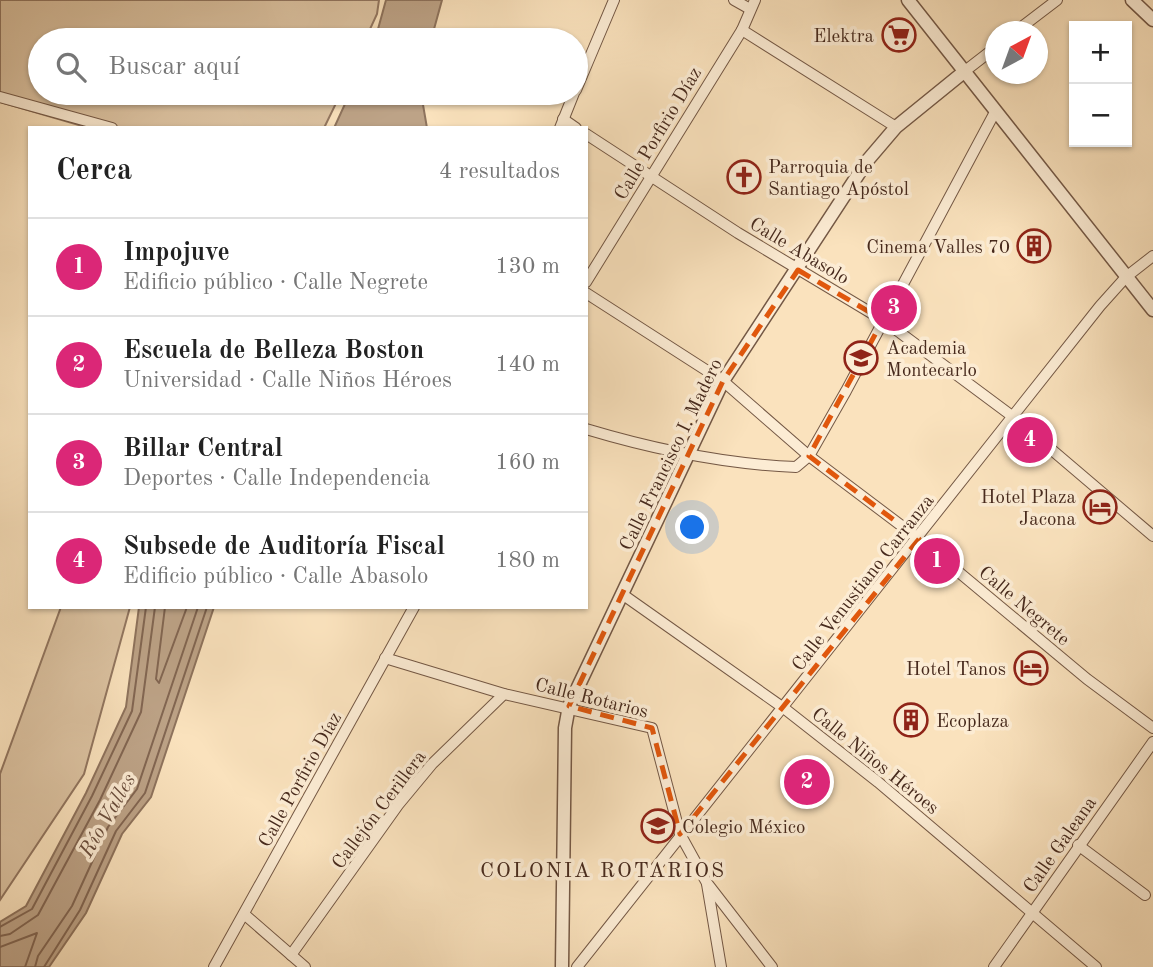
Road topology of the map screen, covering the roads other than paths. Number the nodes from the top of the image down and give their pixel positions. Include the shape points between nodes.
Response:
1 (614, 0) edge
2 (734, 0) edge
3 (908, 0) edge
4 (1057, 0) edge
5 (1132, 0) edge
6 (753, 5) edge
7 (1153, 20) edge
8 (1029, 21) edge
9 (742, 30) junction
10 (985, 56) edge
11 (588, 61) edge
12 (965, 71) junction
13 (0, 97) edge
14 (28, 105) edge
15 (29, 105) edge
16 (569, 105) edge
17 (995, 111) junction
18 (561, 124) edge
19 (105, 126) edge
20 (896, 127) junction
21 (588, 135) edge
22 (654, 176) junction
23 (1153, 256) edge
24 (798, 270) junction
25 (1126, 276) junction
26 (588, 279) edge
27 (588, 294) edge
28 (1153, 310) edge
29 (883, 320) junction
30 (723, 381) junction
31 (1012, 416) junction
32 (588, 430) edge
33 (809, 456) junction
34 (689, 457) junction
35 (1153, 536) edge
36 (919, 539) junction
37 (622, 594) junction
38 (413, 609) edge
39 (385, 658) junction
40 (504, 694) junction
41 (569, 706) junction
42 (785, 709) junction
43 (1153, 728) edge
44 (1153, 742) edge
45 (680, 834) junction
46 (1078, 845) junction
47 (707, 883) junction
48 (1144, 895) dead end
49 (1033, 913) junction
50 (244, 914) junction
51 (290, 955) junction
52 (214, 967) edge
53 (305, 967) edge
54 (562, 967) edge
55 (577, 967) edge
56 (721, 967) edge
57 (772, 967) edge
58 (994, 967) edge
59 (1096, 967) edge

1 - 11 street
2 - 6 street
3 - 12 street
4 - 8 street
5 - 7 street
6 - 9 street, Calle Porfirio Díaz
9 - 20 street
9 - 22 street, Calle Porfirio Díaz
10 - 12 street, Calle Francisco I. Madero
12 - 17 street
12 - 20 street, Calle Francisco I. Madero
13 - 14 street
15 - 19 street
16 - 18 street
17 - 25 street
17 - 29 street
20 - 24 street, Calle Francisco I. Madero via 867,161
21 - 22 street, Calle Abasolo
22 - 24 street, Calle Abasolo
22 - 26 street, Calle Porfirio Díaz
23 - 25 street, Calle Venustiano Carranza
24 - 29 street, Calle Abasolo
24 - 30 street, Calle Francisco I. Madero
25 - 28 street
25 - 31 street, Calle Venustiano Carranza
27 - 30 street, Calle Negrete
29 - 31 street, Calle Abasolo
29 - 33 street
30 - 33 street, Calle Negrete
30 - 34 street, Calle Francisco I. Madero
31 - 35 street, Calle Abasolo
31 - 36 street, Calle Venustiano Carranza
32 - 34 street
33 - 34 street via 796,467
33 - 36 street, Calle Negrete
34 - 37 street, Calle Francisco I. Madero
36 - 42 street, Calle Venustiano Carranza via 868,596
36 - 43 street, Calle Negrete
37 - 41 street, Calle Francisco I. Madero
37 - 42 street, Calle Niños Héroes
38 - 39 street, Calle Porfirio Díaz
39 - 40 street, Calle Rotarios
39 - 50 street, Calle Porfirio Díaz
40 - 41 street, Calle Rotarios
40 - 51 street, Callejón Cerillera via 432,764 398,805
41 - 45 street, Calle Rotarios via 652,727
41 - 54 street, Calle Francisco I. Madero
42 - 45 street, Calle Venustiano Carranza
42 - 49 street, Calle Niños Héroes
44 - 46 street, Calle Galeana
45 - 47 street, Calle Rotarios
45 - 55 street, Calle Venustiano Carranza
46 - 48 street
46 - 49 street, Calle Galeana
47 - 56 street
47 - 57 street, Calle Rotarios
49 - 58 street, Calle Galeana
49 - 59 street, Calle Niños Héroes
50 - 51 street
50 - 52 street, Calle Porfirio Díaz
51 - 53 street

